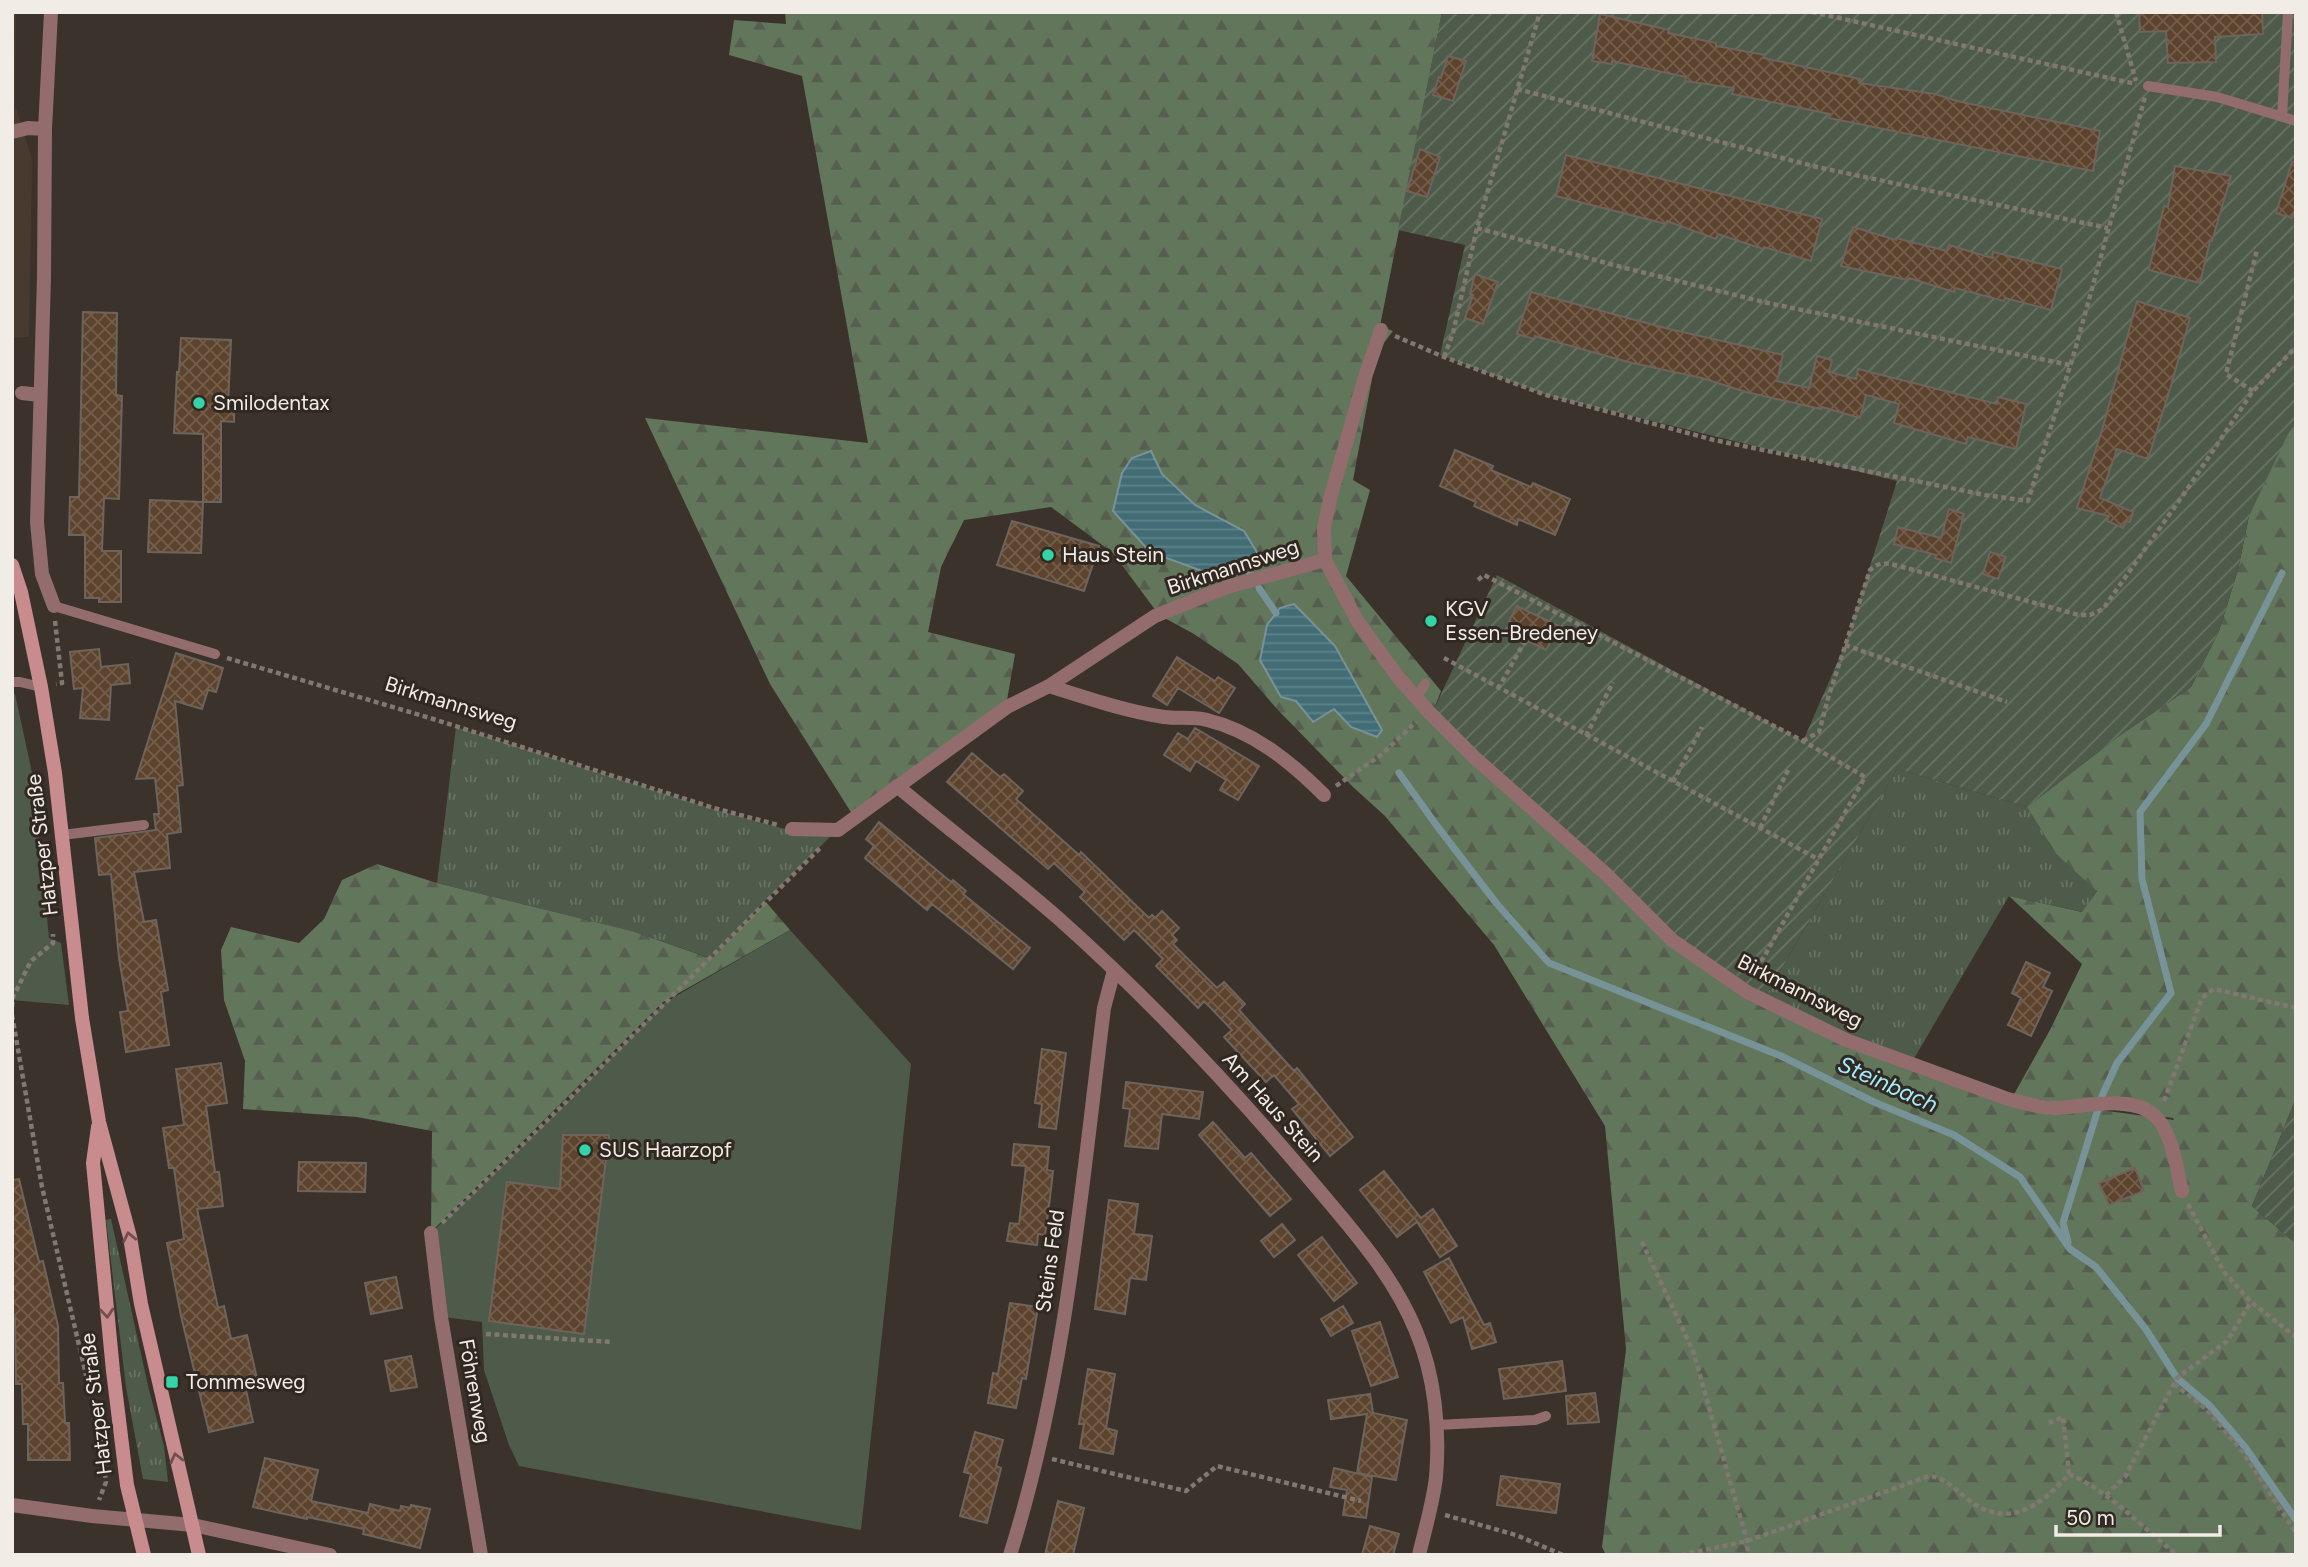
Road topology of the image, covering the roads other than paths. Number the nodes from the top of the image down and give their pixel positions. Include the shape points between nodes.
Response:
1 (51, 12) edge
2 (2288, 12) edge
3 (2148, 86) road end
4 (2282, 117) junction
5 (2296, 121) edge
6 (45, 129) junction
7 (12, 132) edge
8 (1381, 330) road end
9 (22, 393) dead end
10 (40, 395) junction
11 (1325, 560) junction
12 (12, 565) edge
13 (54, 606) joint
14 (215, 654) road end
15 (12, 682) edge
16 (1425, 684) dead end
17 (41, 687) junction
18 (1049, 687) junction
19 (1416, 698) junction
20 (898, 786) junction
21 (1324, 795) road end
22 (144, 825) dead end
23 (792, 829) road end
24 (62, 835) junction
25 (1114, 971) junction
26 (99, 1122) junction
27 (2182, 1191) road end
28 (431, 1233) road end
29 (1546, 1416) dead end
30 (1437, 1425) junction
31 (12, 1505) edge
32 (136, 1519) junction
33 (193, 1525) junction
34 (144, 1555) edge
35 (199, 1555) edge
36 (330, 1555) edge
37 (481, 1555) edge
38 (1010, 1555) edge
39 (1419, 1555) edge

1 - 6 street
2 - 4 lane
3 - 4 lane via 2217,97
4 - 5 lane
6 - 7 street
6 - 10 street
8 - 11 street, Birkmannsweg via 1331,495 1324,527
9 - 10 street
10 - 13 street via 37,522 42,574
11 - 18 street, Birkmannsweg via 1227,587 1155,616
11 - 19 street, Birkmannsweg via 1358,622
12 - 17 main road, Hatzper Straße
13 - 14 lane
15 - 17 lane
16 - 19 lane
17 - 24 main road, Hatzper Straße
18 - 20 street, Birkmannsweg via 1007,707
18 - 21 street via 1166,717 1206,719 1245,734 1273,750
19 - 27 street, Birkmannsweg via 1672,940 1746,992 1846,1041 2029,1105 2053,1108 2105,1103 2144,1109 2156,1116 2174,1153
20 - 23 street, Birkmannsweg via 838,830
20 - 25 street, Am Haus Stein
22 - 24 lane
24 - 26 main road, Hatzper Straße via 82,1018
25 - 30 street, Am Haus Stein via 1262,1123 1375,1258 1417,1332
25 - 38 street, Steins Feld via 1104,1008 1059,1353
26 -> 32 main road, Hatzper Straße via 93,1163 114,1385
33 -> 26 main road, Hatzper Straße via 141,1304 130,1237
28 - 37 street, Föhrenweg
29 - 30 lane
30 - 39 street, Am Haus Stein via 1436,1478
31 - 32 street
32 - 33 street
32 - 34 main road, Hatzper Straße
33 - 35 main road, Hatzper Straße
33 - 36 street

